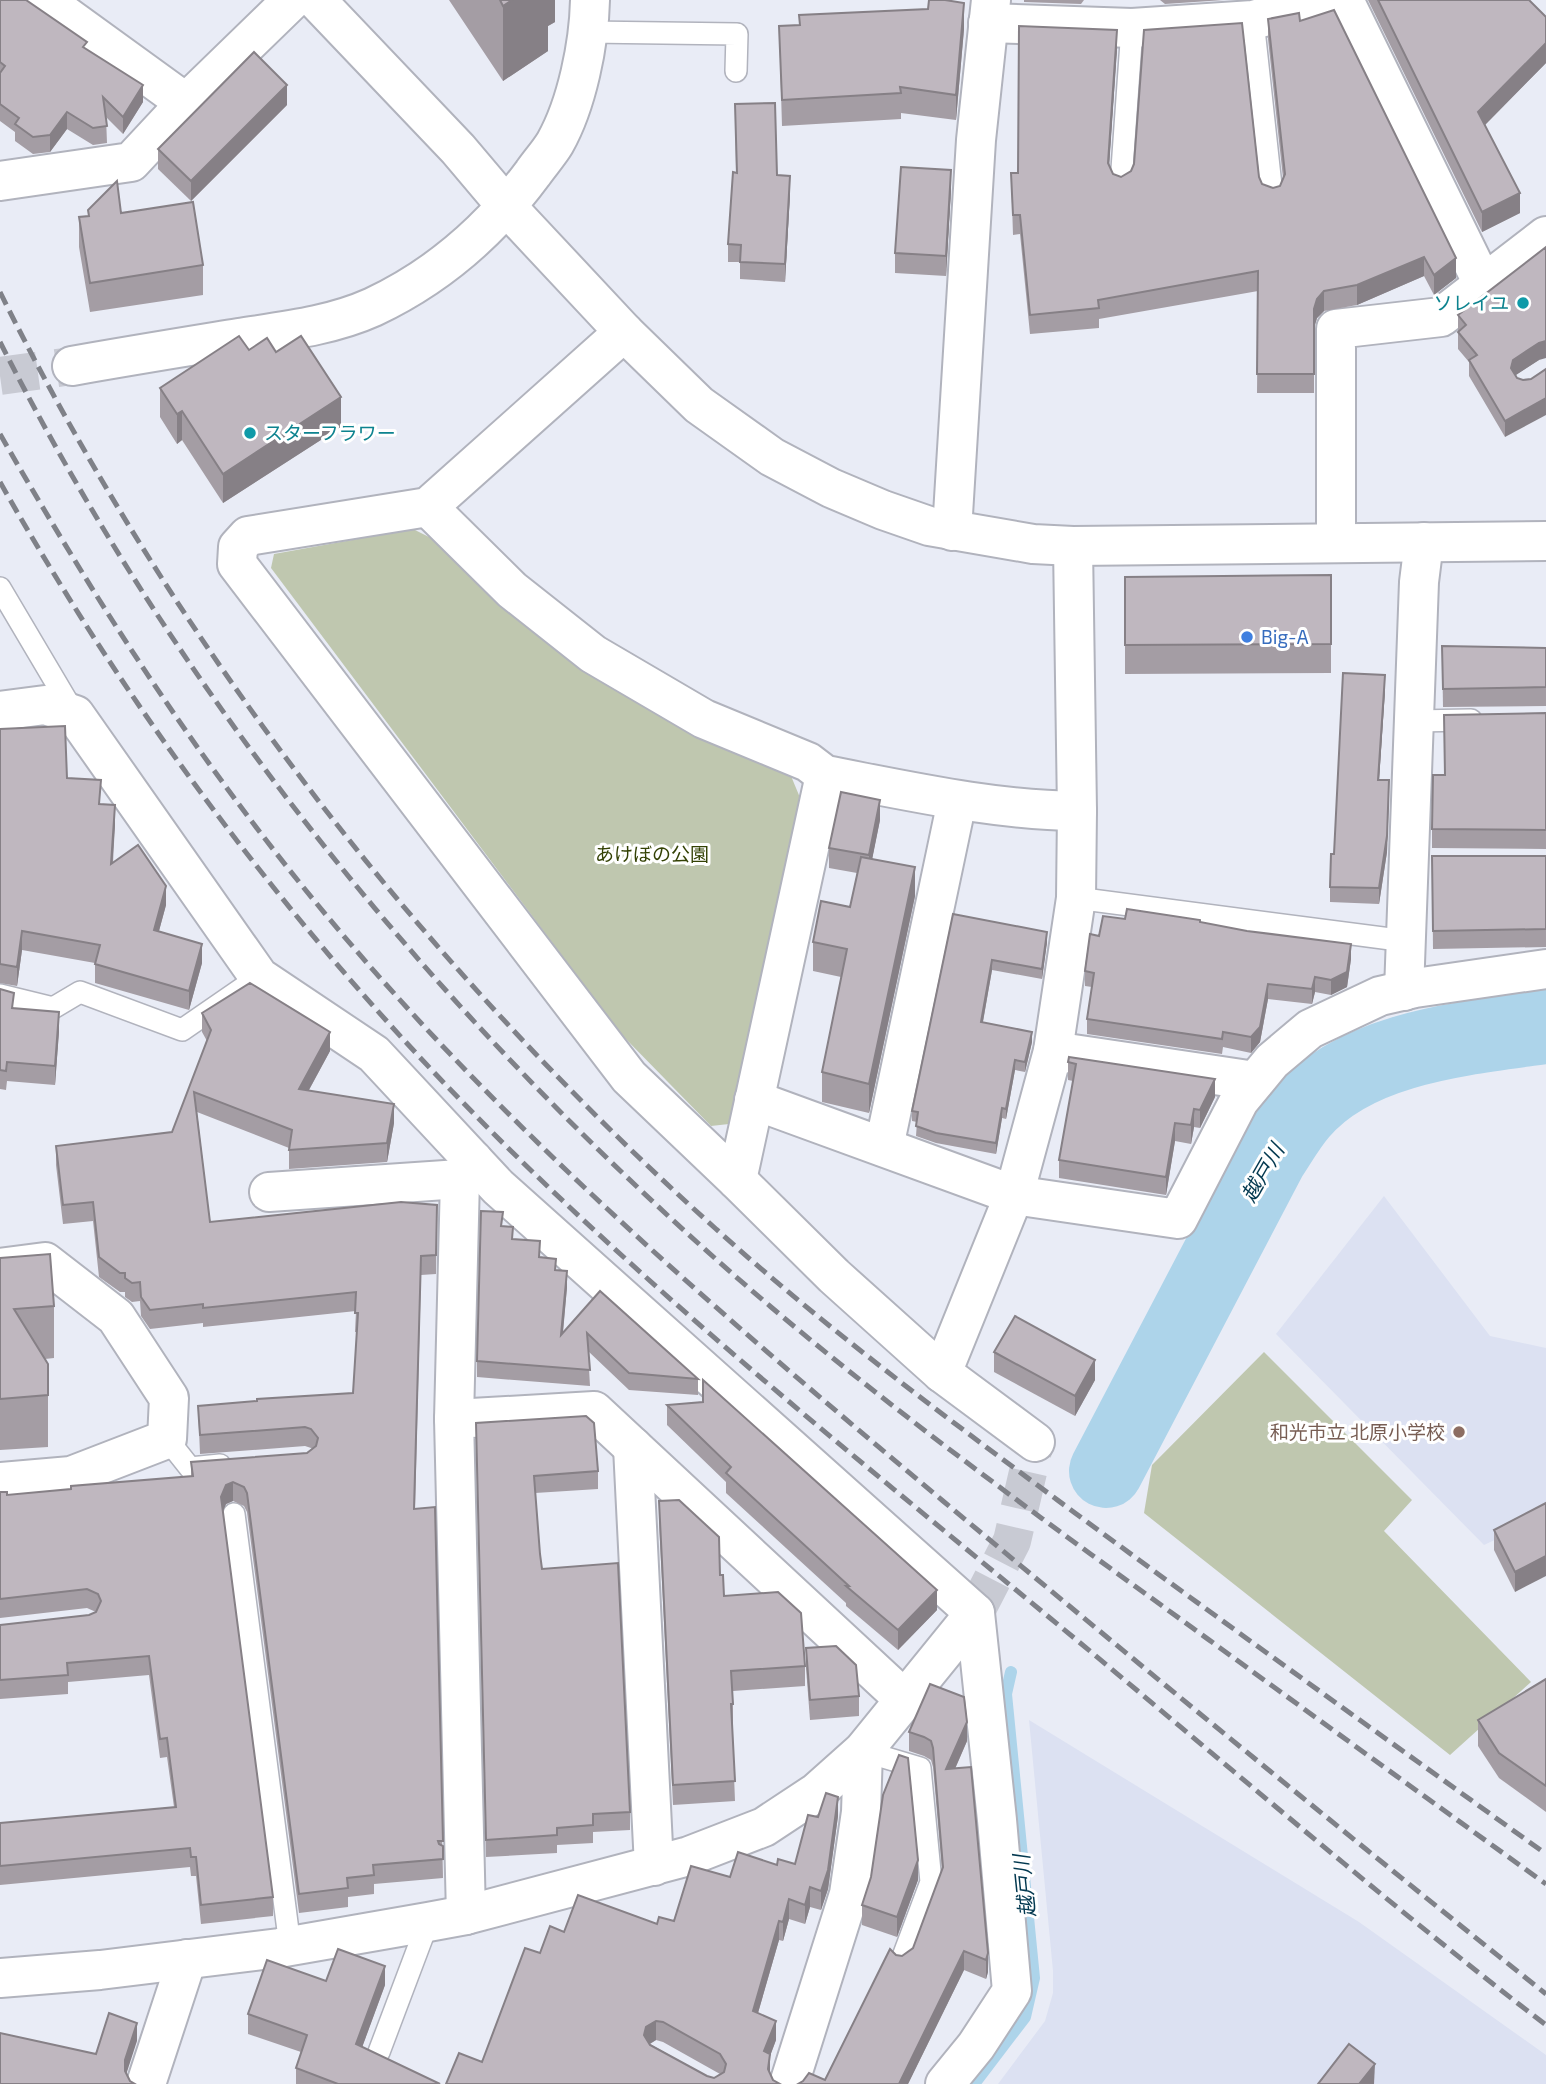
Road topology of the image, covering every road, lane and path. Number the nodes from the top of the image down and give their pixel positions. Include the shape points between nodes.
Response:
1 (44, 0) edge
2 (292, 0) edge
3 (316, 0) edge
4 (1326, 0) edge
5 (1343, 0) edge
6 (989, 12) edge
7 (589, 16) edge
8 (1253, 20) junction
9 (1132, 28) junction
10 (736, 71) dead end
11 (186, 103) junction
12 (0, 181) edge
13 (1121, 183) edge
14 (1272, 195) edge
15 (507, 207) junction
16 (1546, 236) edge
17 (1483, 284) junction
18 (624, 332) junction
19 (72, 366) tunnel mouth
20 (428, 507) junction
21 (952, 531) junction
22 (1336, 541) junction
23 (1546, 541) edge
24 (1423, 542) junction
25 (1073, 546) junction
26 (0, 588) edge
27 (0, 711) edge
28 (75, 715) junction
29 (1493, 719) edge
30 (1414, 721) junction
31 (825, 775) junction
32 (957, 801) junction
33 (1077, 811) junction
34 (1076, 898) junction
35 (1406, 941) junction
36 (1546, 969) edge
37 (259, 977) junction
38 (1404, 991) junction
39 (0, 995) edge
40 (1052, 1051) junction
41 (1255, 1082) junction
42 (754, 1100) junction
43 (884, 1147) junction
44 (466, 1170) junction
45 (737, 1180) junction
46 (269, 1192) dead end
47 (1014, 1195) junction
48 (0, 1268) edge
49 (942, 1373) junction
50 (454, 1419) junction
51 (167, 1439) junction
52 (1035, 1442) dead end
53 (633, 1447) junction
54 (241, 1464) edge
55 (0, 1482) edge
56 (234, 1514) dead end
57 (975, 1613) junction
58 (904, 1699) junction
59 (863, 1751) junction
60 (654, 1866) junction
61 (466, 1915) junction
62 (428, 1922) junction
63 (290, 1946) junction
64 (187, 1959) junction
65 (901, 1962) edge
66 (0, 1978) edge
67 (379, 2052) edge
68 (146, 2084) edge
69 (789, 2084) edge
70 (945, 2084) edge

1 - 11 street
2 - 11 street
3 - 15 street
4 - 8 street
5 - 17 street
6 - 9 street
6 - 21 street via 976,140
7 - 10 lane via 737,34
7 - 15 street via 570,107 555,143
8 - 9 street
8 - 14 lane
9 - 13 lane
11 - 12 street via 131,162
15 - 18 street
15 - 19 street via 468,247 372,307 312,326
16 - 17 street
17 - 22 street via 1441,317 1336,329
18 - 20 street
18 - 21 street via 699,405 772,457 883,510
20 - 31 street via 512,590 593,654 704,719 808,762
20 - 45 street via 248,536 238,547 237,564 629,1077
21 - 25 street
22 - 24 street
22 - 25 street
23 - 24 street
24 - 30 street
25 - 33 street
26 - 28 lane
27 - 28 street via 45,705
28 - 37 street
29 - 30 lane
30 - 35 street via 1416,861
31 - 32 street
31 - 42 street
32 - 33 street
32 - 43 street
33 - 34 street
34 - 35 lane
34 - 40 street
35 - 38 street
36 - 38 street
37 - 39 lane via 182,1030 80,992 53,1008
37 - 44 street via 374,1054
38 - 41 street via 1380,996 1310,1029
40 - 41 street
40 - 47 street
41 - 47 street via 1239,1101 1178,1219
42 - 43 street
42 - 45 street
43 - 47 street
44 - 46 street
44 - 50 street
44 - 57 street via 498,1187
45 - 49 street
47 - 49 street
48 - 51 street via 46,1262 116,1317 169,1398
49 - 52 street
50 - 53 street via 594,1411
50 - 61 street
51 - 54 lane via 190,1468
51 - 55 street via 71,1476
53 - 58 street
53 - 60 street
56 - 63 lane
57 - 58 street
57 - 70 street via 1012,1991
58 - 59 street
59 - 60 street via 817,1793 764,1827
59 - 65 lane via 920,1768 931,1882
59 - 69 street via 861,1812 849,1894
60 - 61 street
61 - 62 street
62 - 63 street
62 - 67 lane
63 - 64 street
64 - 66 street
64 - 68 street

